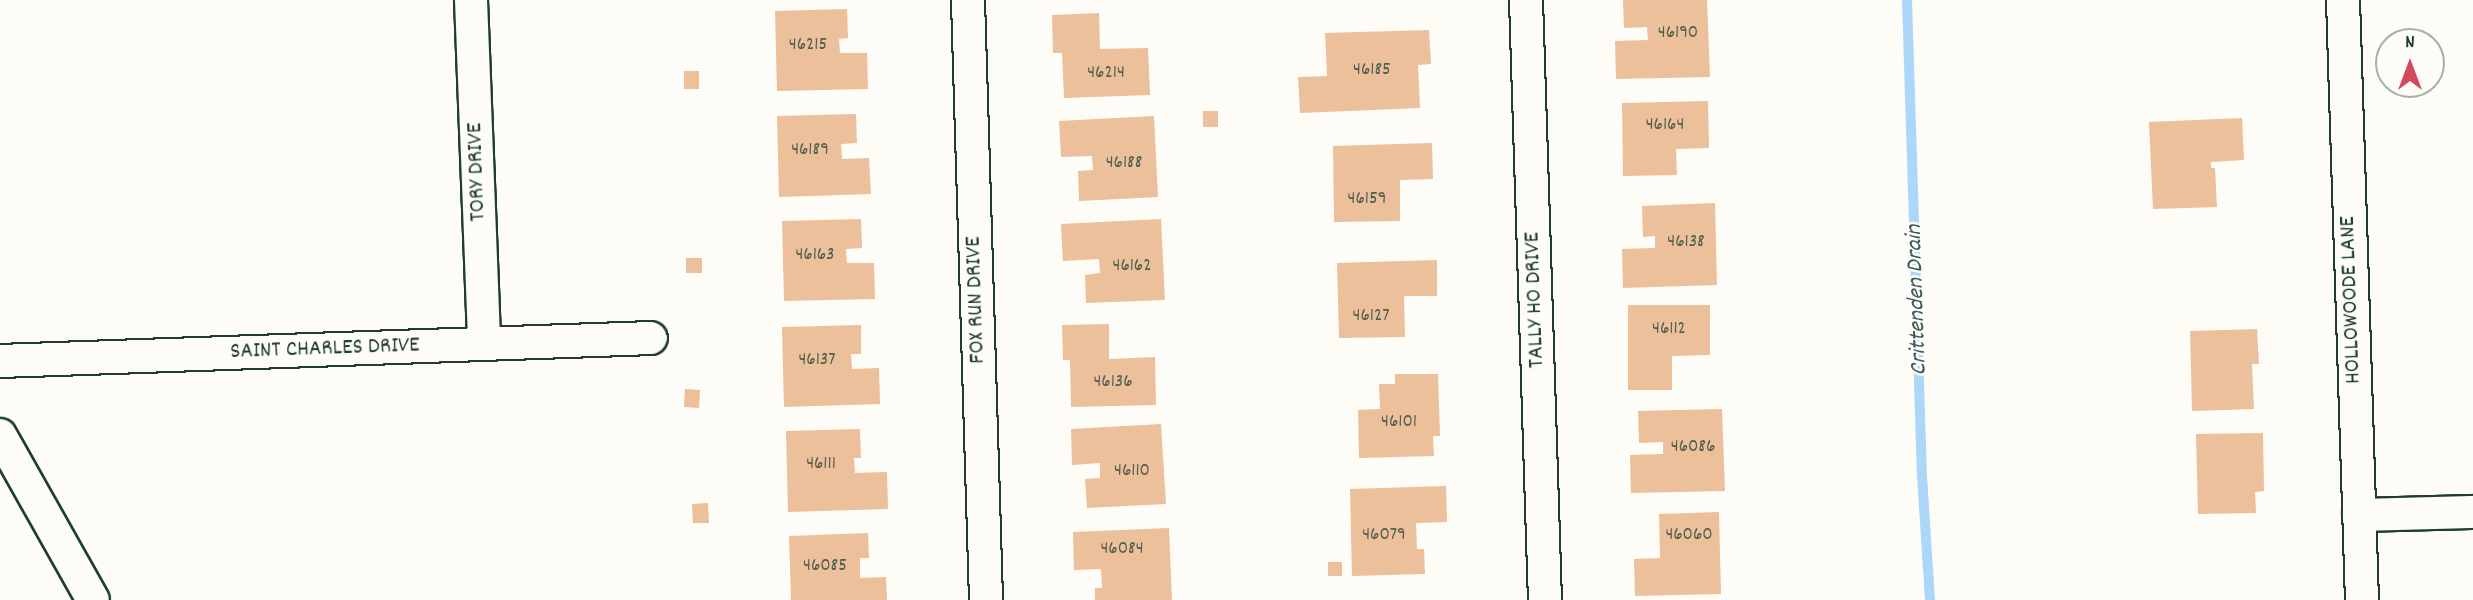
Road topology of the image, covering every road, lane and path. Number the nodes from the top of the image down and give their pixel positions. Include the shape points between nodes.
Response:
1 (471, 0) edge
2 (968, 0) edge
3 (1526, 0) edge
4 (2343, 0) edge
5 (651, 338) dead end
6 (484, 344) junction
7 (0, 361) edge
8 (0, 435) edge
9 (2473, 512) edge
10 (2359, 515) junction
11 (93, 600) edge
12 (986, 600) edge
13 (1545, 600) edge
14 (2362, 600) edge

1 - 6 street, TORY DRIVE
2 - 12 street, FOX RUN DRIVE
3 - 13 street, TALLY HO DRIVE
4 - 10 street, HOLLOWOODE LANE
5 - 6 street, SAINT CHARLES DRIVE
6 - 7 street, SAINT CHARLES DRIVE
8 - 11 street
9 - 10 street
10 - 14 street, HOLLOWOODE LANE

